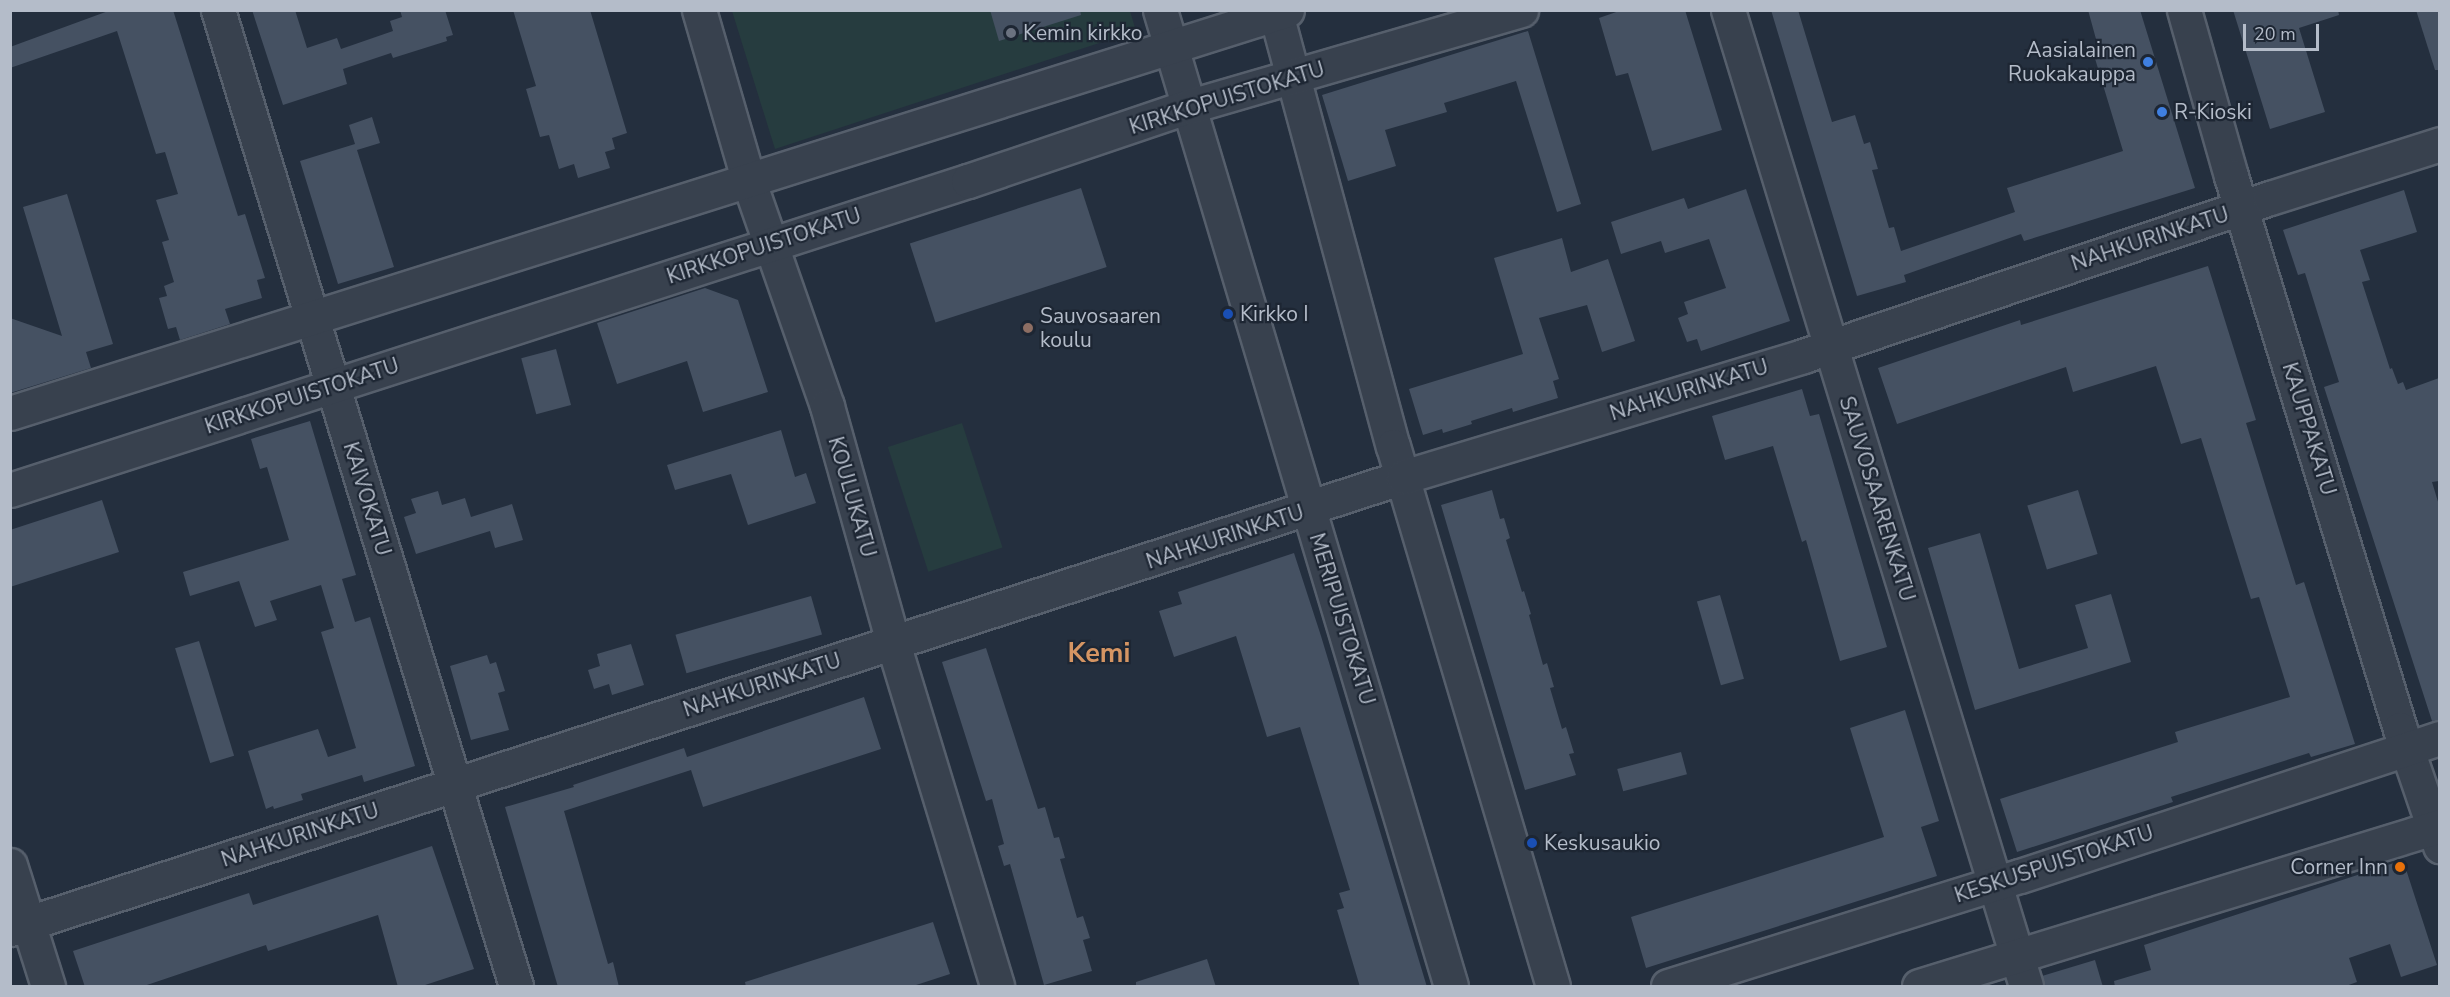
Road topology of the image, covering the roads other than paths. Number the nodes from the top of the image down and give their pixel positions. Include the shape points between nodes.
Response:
1 (218, 10) edge
2 (699, 10) edge
3 (1160, 10) edge
4 (1521, 10) edge
5 (1728, 10) edge
6 (2184, 10) edge
7 (1279, 12) edge
8 (1170, 47) junction
9 (1293, 78) junction
10 (1187, 107) junction
11 (2439, 144) edge
12 (749, 182) junction
13 (2241, 209) junction
14 (772, 243) junction
15 (312, 318) junction
16 (1830, 346) junction
17 (332, 387) junction
18 (10, 413) edge
19 (1403, 477) junction
20 (10, 490) edge
21 (1310, 510) junction
22 (893, 643) junction
23 (2439, 738) edge
24 (2406, 748) junction
25 (454, 785) junction
26 (2437, 834) edge
27 (10, 865) edge
28 (1994, 884) junction
29 (19, 926) edge
30 (2016, 955) junction
31 (48, 987) edge
32 (516, 987) edge
33 (997, 987) edge
34 (1451, 987) edge
35 (1553, 987) edge
36 (1668, 987) edge
37 (1919, 987) edge
38 (2026, 987) edge

1 - 15 street, KAIVOKATU
2 - 12 street, KOULUKATU
3 - 8 street, MERIPUISTOKATU
4 - 9 street, KIRKKOPUISTOKATU
5 - 16 street, SAUVOSAARENKATU
6 - 13 street, KAUPPAKATU
7 - 8 street
7 - 9 street
8 - 10 street, MERIPUISTOKATU
8 - 12 street
9 - 10 street, KIRKKOPUISTOKATU
9 - 19 street
10 - 14 street, KIRKKOPUISTOKATU
10 - 21 street, MERIPUISTOKATU
11 - 13 street, NAHKURINKATU
12 - 14 street, KOULUKATU
12 - 15 street
13 - 16 street, NAHKURINKATU
13 - 24 street, KAUPPAKATU
14 - 17 street, KIRKKOPUISTOKATU
14 - 22 street, KOULUKATU via 827,406
15 - 17 street, KAIVOKATU
15 - 18 street
16 - 19 street, NAHKURINKATU
16 - 28 street, SAUVOSAARENKATU
17 - 20 street, KIRKKOPUISTOKATU
17 - 25 street, KAIVOKATU
19 - 21 street, NAHKURINKATU
19 - 35 street
21 - 22 street, NAHKURINKATU
21 - 34 street, MERIPUISTOKATU
22 - 25 street, NAHKURINKATU
22 - 33 street, KOULUKATU
23 - 24 street, KESKUSPUISTOKATU
24 - 26 street, KAUPPAKATU
24 - 28 street, KESKUSPUISTOKATU
25 - 29 street, NAHKURINKATU
25 - 32 street, KAIVOKATU
26 - 30 street
27 - 29 street
28 - 30 street, SAUVOSAARENKATU
28 - 36 street, KESKUSPUISTOKATU
29 - 31 street
30 - 37 street
30 - 38 street, SAUVOSAARENKATU

